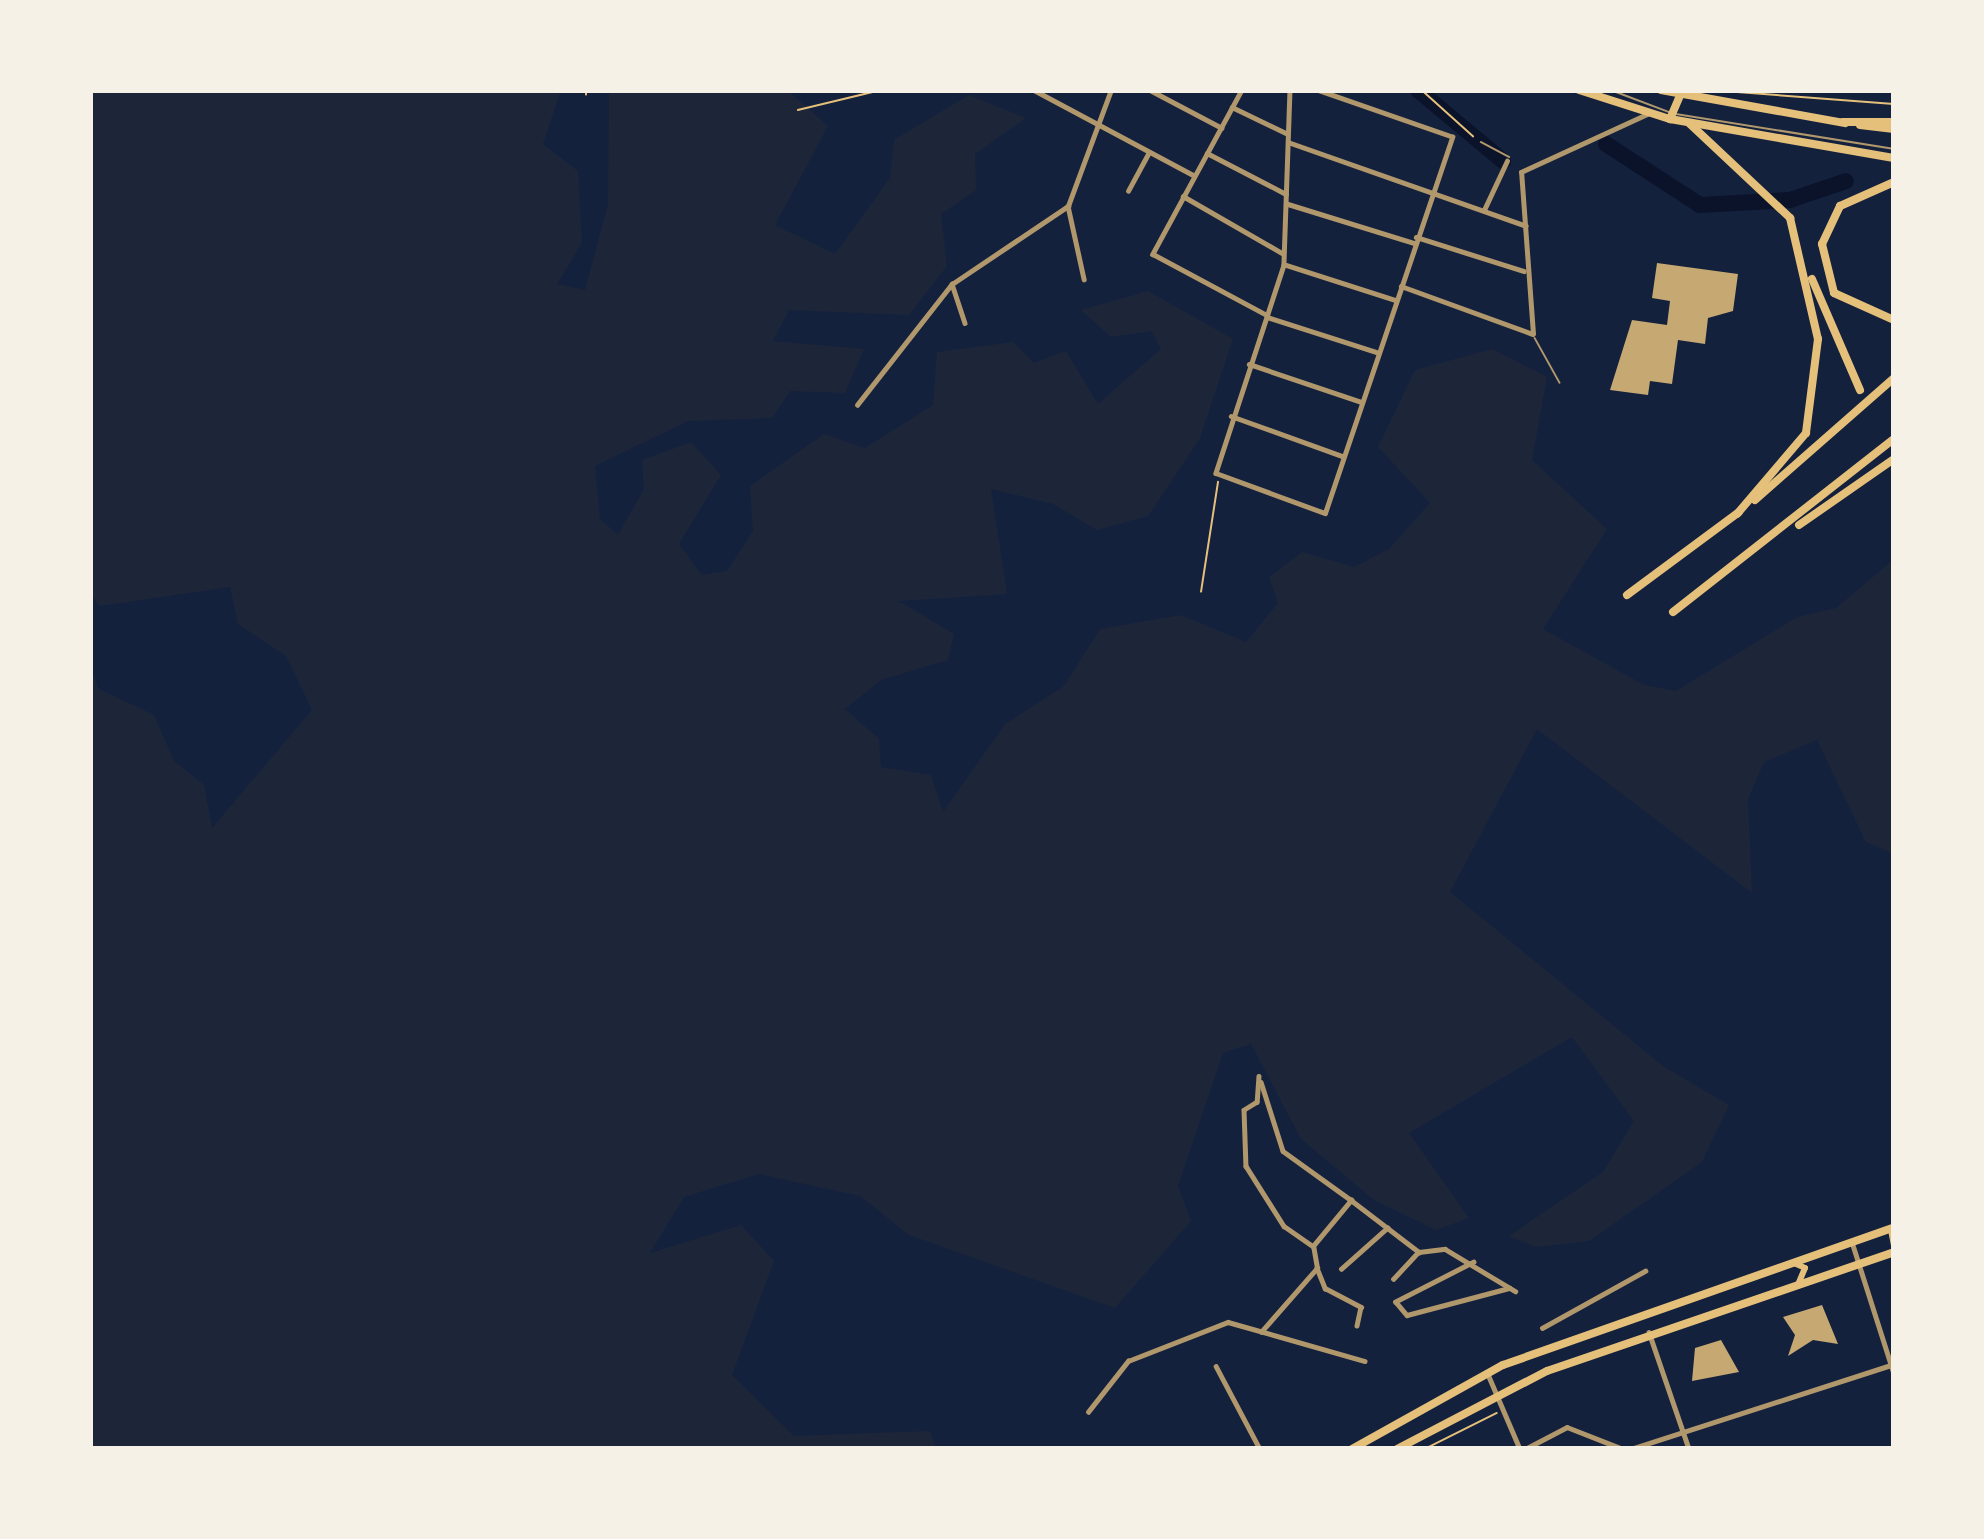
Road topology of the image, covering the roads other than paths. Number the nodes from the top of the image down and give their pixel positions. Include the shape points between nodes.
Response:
1 (1034, 90) edge
2 (1111, 90) edge
3 (1150, 90) edge
4 (1241, 90) edge
5 (1290, 90) edge
6 (1317, 90) edge
7 (1579, 90) edge
8 (1611, 90) edge
9 (1661, 90) edge
10 (1680, 95) junction
11 (1232, 107) junction
12 (1648, 113) junction
13 (1671, 116) junction
14 (1094, 122) junction
15 (1688, 123) junction
16 (1894, 125) edge
17 (1222, 128) junction
18 (1289, 138) junction
19 (1481, 142) road end
20 (1149, 152) junction
21 (1207, 153) junction
22 (1894, 153) edge
23 (1507, 161) junction
24 (1520, 172) junction
25 (1194, 176) junction
26 (1894, 182) edge
27 (1128, 191) dead end
28 (1430, 191) junction
29 (1286, 194) junction
30 (1183, 196) junction
31 (1286, 203) junction
32 (1068, 206) junction
33 (1484, 210) junction
34 (1528, 226) junction
35 (1415, 240) junction
36 (1801, 243) junction
37 (1284, 254) junction
38 (1284, 265) junction
39 (1524, 271) junction
40 (1084, 279) dead end
41 (952, 284) junction
42 (1401, 286) junction
43 (1395, 300) junction
44 (1267, 315) junction
45 (1894, 320) edge
46 (965, 323) dead end
47 (1533, 334) junction
48 (1376, 352) junction
49 (1249, 364) junction
50 (1894, 378) edge
51 (1560, 383) dead end
52 (1860, 390) dead end
53 (1360, 402) junction
54 (857, 405) dead end
55 (1232, 416) junction
56 (1894, 439) edge
57 (1342, 456) junction
58 (1894, 459) edge
59 (1737, 514) junction
60 (1772, 542) junction
61 (1627, 596) dead end
62 (1673, 612) dead end
63 (1351, 1200) junction
64 (1387, 1228) junction
65 (1894, 1228) edge
66 (1852, 1241) junction
67 (1312, 1246) junction
68 (1894, 1249) edge
69 (1419, 1252) junction
70 (1474, 1262) junction
71 (1790, 1262) junction
72 (1858, 1264) junction
73 (1317, 1268) junction
74 (1341, 1269) dead end
75 (1645, 1271) dead end
76 (1394, 1279) dead end
77 (1796, 1284) junction
78 (1357, 1327) dead end
79 (1542, 1328) dead end
80 (1262, 1332) junction
81 (1649, 1332) junction
82 (1365, 1361) dead end
83 (1893, 1364) edge
84 (1216, 1366) dead end
85 (1487, 1372) junction
86 (1894, 1374) edge
87 (1498, 1392) junction
88 (1088, 1412) dead end
89 (1681, 1432) junction
90 (1260, 1449) edge
91 (1352, 1449) edge
92 (1397, 1449) edge
93 (1522, 1449) edge
94 (1627, 1449) edge
95 (1689, 1449) edge

1 - 14 street
2 - 14 street
3 - 17 street
4 - 11 street
5 - 18 street
6 - 28 street via 1453,137
7 - 12 main road
8 - 13 lane
9 - 10 main road
10 - 13 main road
10 - 16 main road
11 - 17 street
11 - 18 street
12 - 13 main road
12 - 24 street
13 - 15 main road
13 - 22 lane
14 - 20 street
14 - 32 street via 1070,178
15 - 22 main road
15 - 36 main road via 1756,178
17 - 21 street
18 - 28 street
18 - 29 street
19 - 23 lane
20 - 25 street
20 - 27 street
21 - 25 street
21 - 29 street
23 - 24 lane
23 - 33 street
24 - 34 street
25 - 30 street
26 - 45 main road via 1840,206 1822,244 1834,293 1860,314
28 - 33 street
28 - 35 street
29 - 31 street
30 - 37 street
30 - 44 street via 1153,254
31 - 35 street
31 - 37 street
32 - 40 street
32 - 41 street
33 - 34 street
34 - 39 street
35 - 39 street
35 - 42 street
36 - 52 main road via 1832,343
36 - 59 main road via 1819,394 1796,448
37 - 38 street
38 - 43 street
38 - 44 street
39 - 47 street
41 - 46 street
41 - 54 street
42 - 43 street
42 - 47 street
43 - 48 street
44 - 48 street
44 - 49 street
47 - 51 lane
48 - 53 street
49 - 53 street
49 - 55 street
50 - 59 main road
53 - 57 street
55 - 57 street
55 - 57 street via 1216,472 1324,513
56 - 60 main road
58 - 60 main road
59 - 61 main road
60 - 62 main road
63 - 64 street
63 - 67 street
63 - 67 street via 1283,1151 1259,1076 1257,1102 1244,1110 1246,1166 1284,1226
64 - 69 street
64 - 74 street
65 - 66 main road
65 - 68 main road
66 - 71 main road
66 - 72 street
67 - 73 street
68 - 72 main road
69 - 70 street
69 - 76 street
70 - 70 street via 1512,1290 1406,1315 1396,1302
71 - 77 main road via 1805,1268
71 - 85 main road
72 - 77 main road
72 - 83 street
73 - 78 street via 1325,1288 1361,1306
73 - 80 street
75 - 79 street
77 - 81 main road
80 - 82 street
80 - 88 street via 1228,1322 1128,1360
81 - 87 main road
81 - 89 street
83 - 86 street
83 - 89 street
84 - 90 street
85 - 87 street
85 - 91 main road
87 - 92 main road
87 - 93 street
89 - 94 street
89 - 95 street
93 - 94 street via 1567,1427

